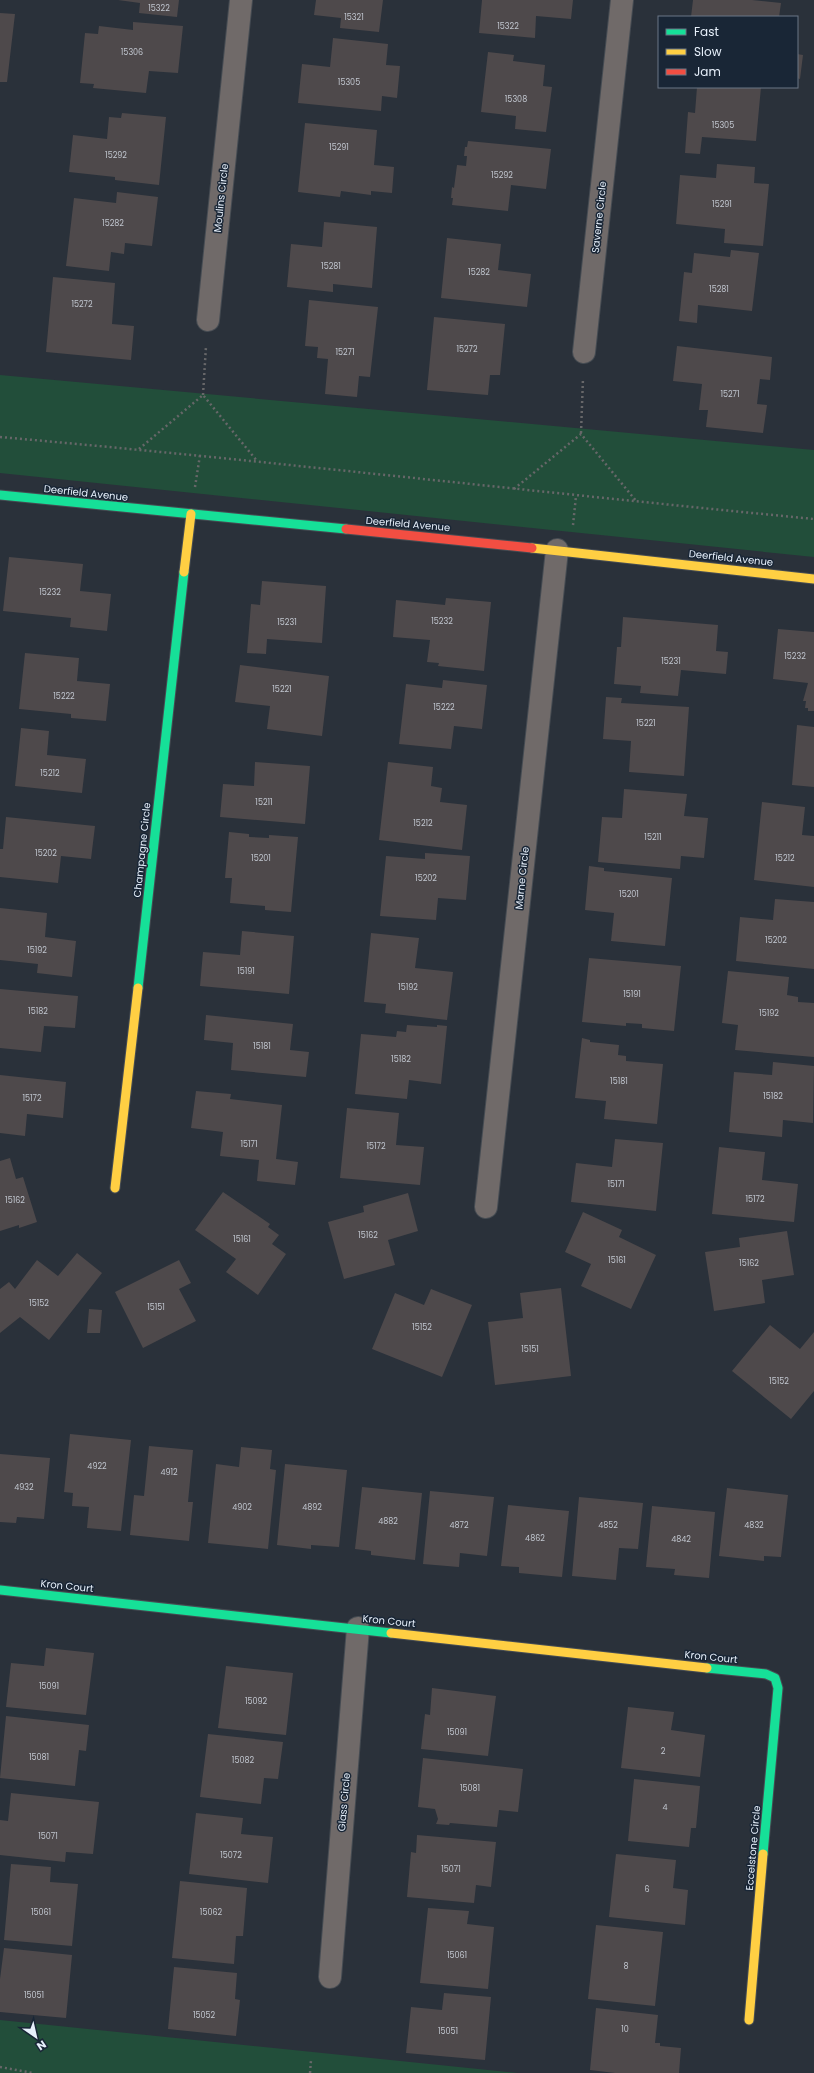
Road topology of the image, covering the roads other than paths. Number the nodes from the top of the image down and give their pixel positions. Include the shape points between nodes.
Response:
1 (241, 0) edge
2 (622, 0) edge
3 (208, 320) road end
4 (584, 352) road end
5 (0, 495) edge
6 (191, 514) junction
7 (557, 550) junction
8 (814, 579) edge
9 (115, 1188) dead end
10 (486, 1207) dead end
11 (0, 1590) edge
12 (358, 1628) junction
13 (775, 1678) joint
14 (330, 1976) dead end
15 (748, 2020) dead end

1 - 3 street, Moulins Circle
2 - 4 street, Saverne Circle
5 - 6 street, Deerfield Avenue
6 - 7 street, Deerfield Avenue
6 - 9 street, Champagne Circle
7 - 8 street, Deerfield Avenue
7 - 10 street, Marne Circle
11 - 12 street, Kron Court
12 - 13 street, Kron Court via 766,1674
12 - 14 street, Glass Circle
13 - 15 street, Eccelstone Circle via 778,1688

